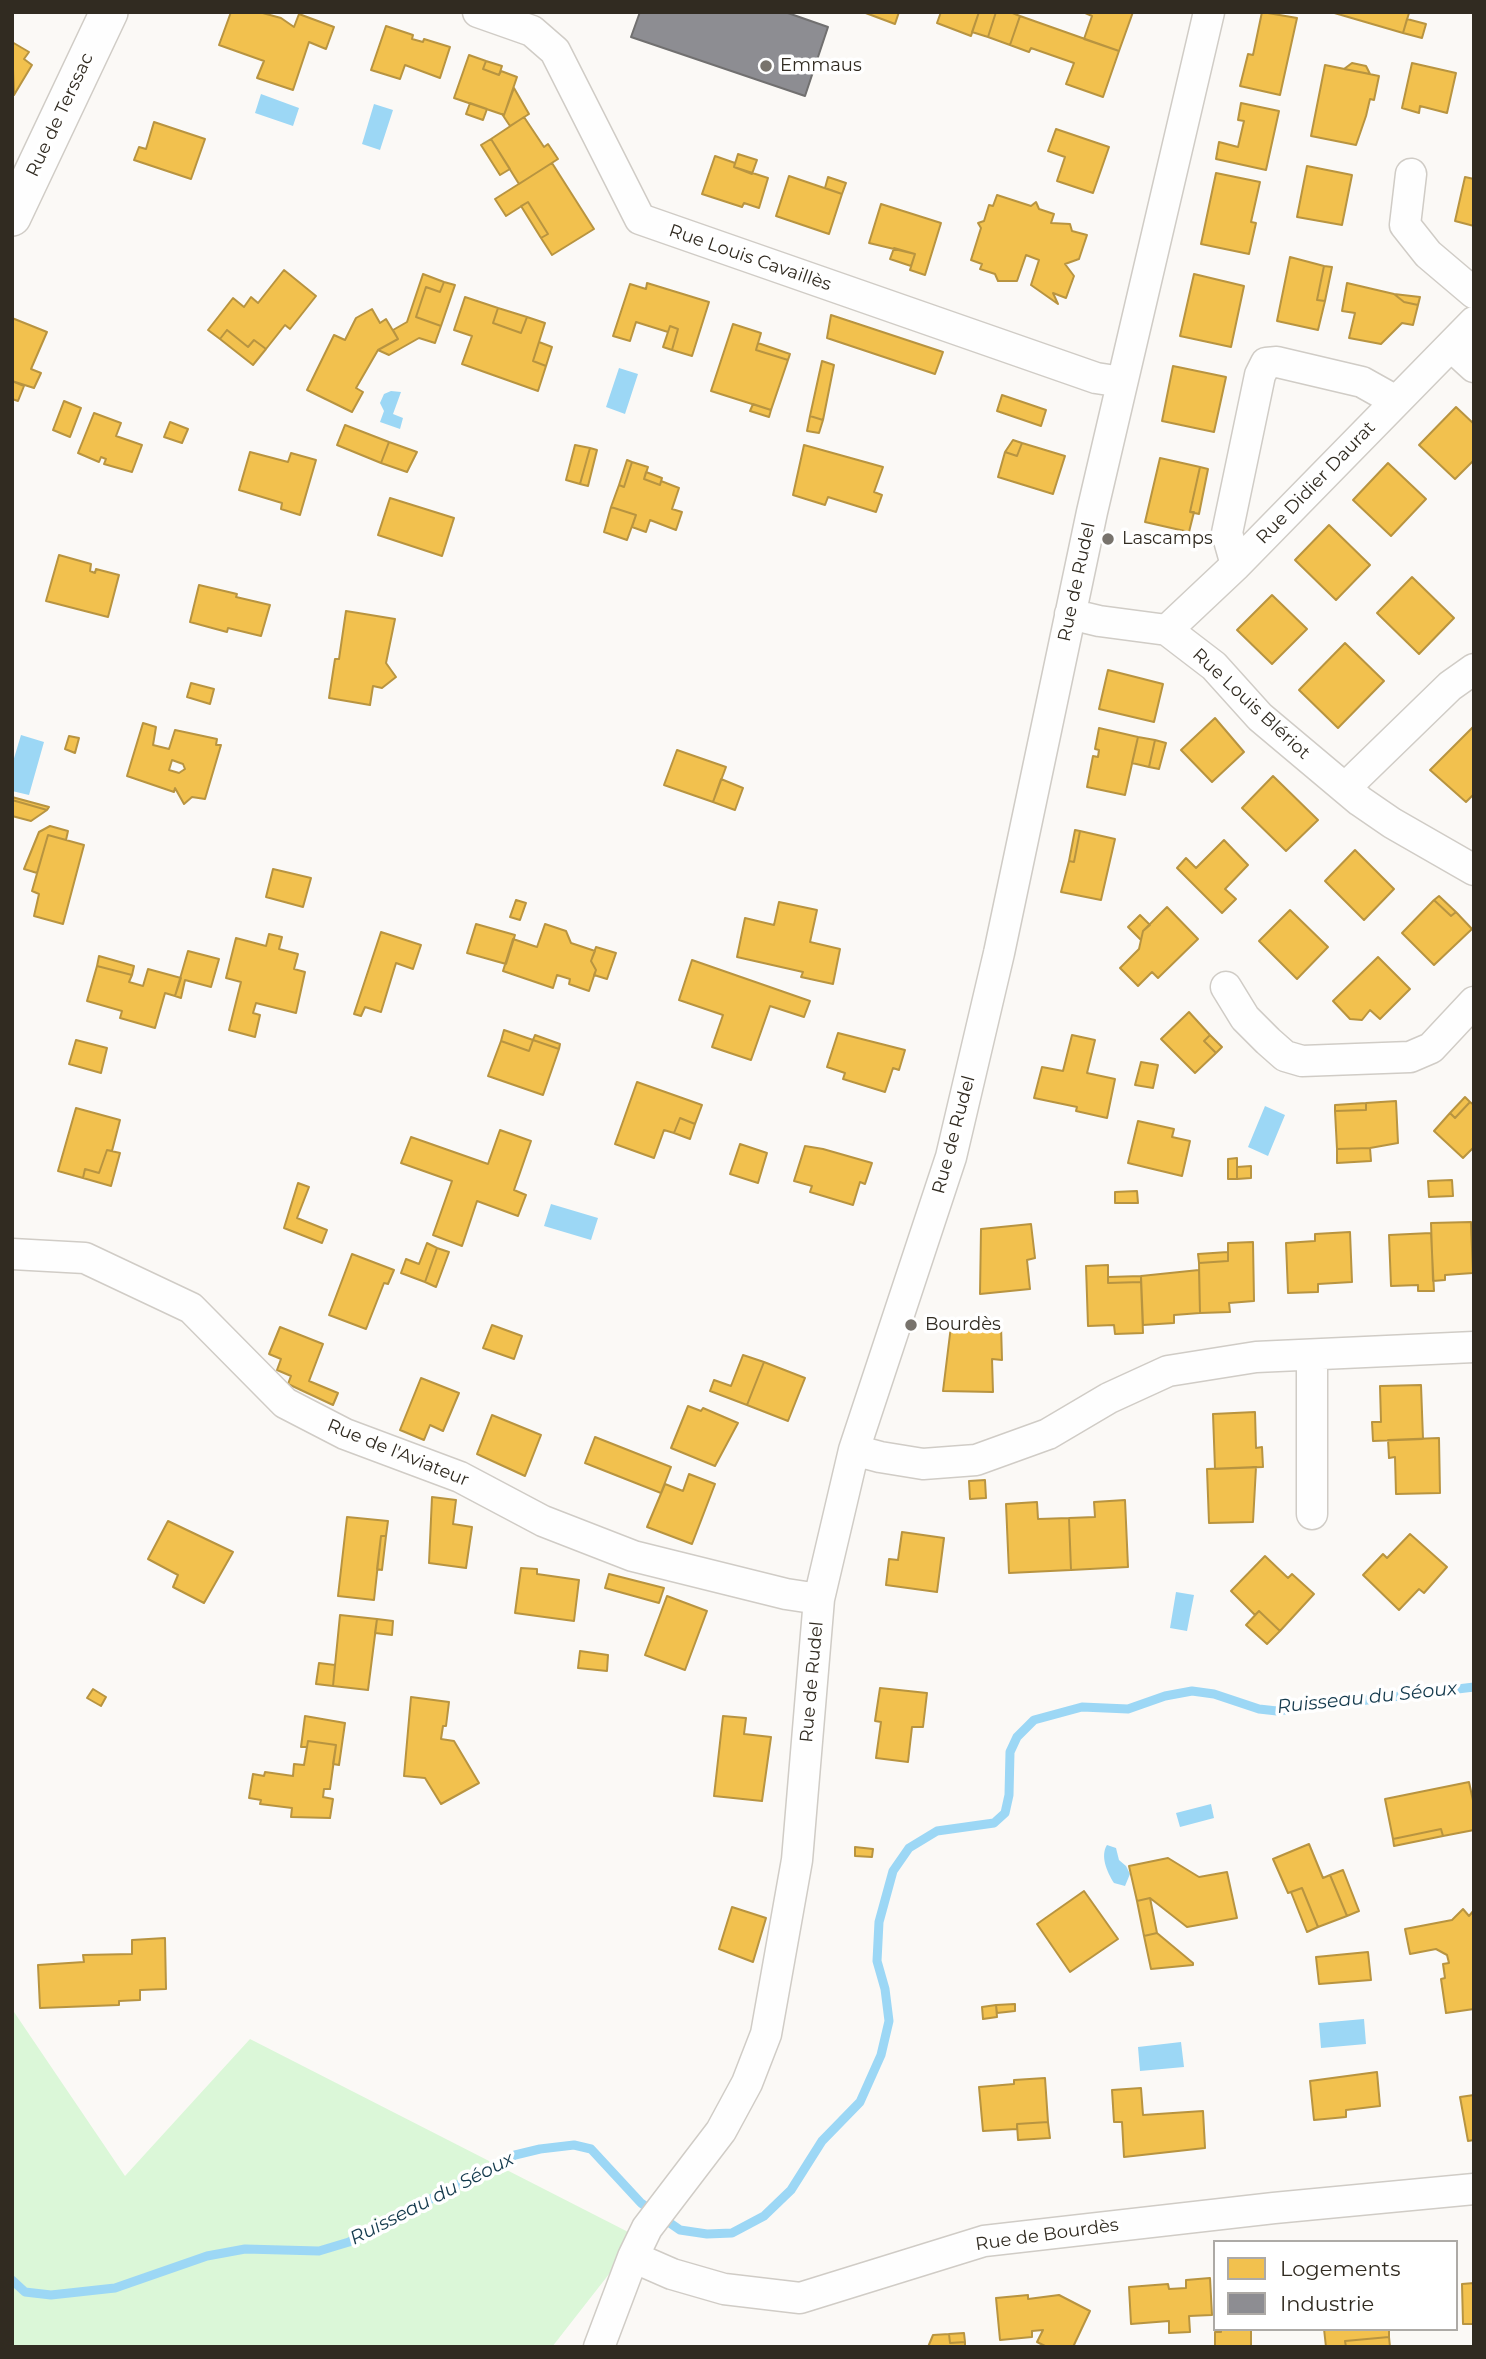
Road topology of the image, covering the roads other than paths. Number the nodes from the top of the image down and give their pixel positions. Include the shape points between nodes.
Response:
1 (109, 12) edge
2 (478, 12) edge
3 (1209, 12) edge
4 (1411, 174) dead end
5 (12, 217) edge
6 (1474, 293) edge
7 (1474, 322) edge
8 (1451, 346) junction
9 (1474, 368) edge
10 (1122, 382) junction
11 (1396, 401) junction
12 (1236, 565) junction
13 (1070, 614) junction
14 (1167, 630) junction
15 (1474, 670) edge
16 (1346, 788) junction
17 (1474, 870) edge
18 (1226, 987) dead end
19 (1474, 1002) edge
20 (12, 1254) edge
21 (1474, 1347) edge
22 (1312, 1355) junction
23 (854, 1450) junction
24 (1312, 1514) dead end
25 (819, 1599) junction
26 (1474, 2189) edge
27 (633, 2257) junction
28 (599, 2347) edge

1 - 5 street, Rue de Terssac
2 - 10 street, Rue Louis Cavaillès via 532,31 555,51 640,219 1083,373
3 - 10 street, Rue de Rudel
4 - 6 street via 1405,225 1428,254
7 - 8 street, Rue Didier Daurat
8 - 9 street
8 - 11 street, Rue Didier Daurat
10 - 13 street, Rue de Rudel
11 - 12 street, Rue Didier Daurat
11 - 12 street, Rue Didier Daurat via 1362,382 1266,363 1227,533
12 - 14 street, Rue Didier Daurat
13 - 14 street, Rue Louis Blériot
13 - 23 street, Rue de Rudel via 951,1157
14 - 16 street, Rue Louis Blériot via 1214,666 1260,717
15 - 16 street via 1450,686
16 - 17 street, Rue Louis Blériot via 1392,823
18 - 19 street via 1245,1018 1268,1041 1285,1056 1302,1061 1410,1057 1431,1048
20 - 25 street, Rue de l'Aviateur via 85,1258 191,1308 285,1404 345,1434 460,1476 543,1521 634,1556
21 - 22 street
22 - 23 street via 1256,1357 1168,1371 1109,1398 1048,1434 976,1460 923,1464
22 - 24 street
23 - 25 street, Rue de Rudel
25 - 27 street, Rue de Rudel via 797,1860 766,2034 721,2131 647,2228
26 - 27 street, Rue de Bourdès via 984,2241 800,2298 724,2289
27 - 28 street, Rue de Rudel

